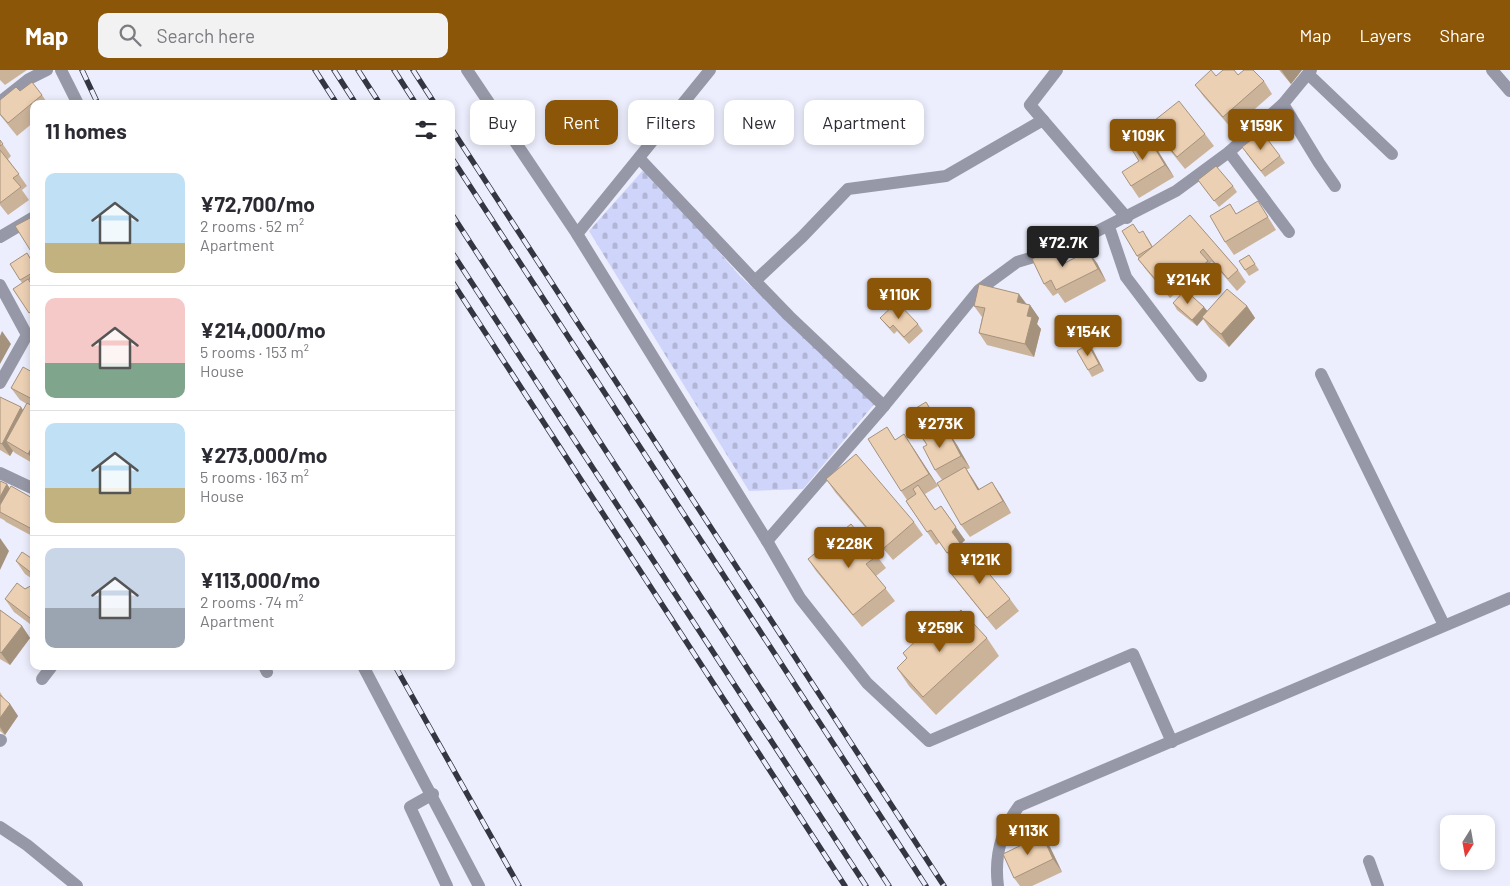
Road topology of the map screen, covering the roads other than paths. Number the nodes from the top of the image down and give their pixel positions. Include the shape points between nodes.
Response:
1 (47, 70) edge
2 (61, 70) edge
3 (467, 70) edge
4 (710, 70) edge
5 (1057, 70) edge
6 (1492, 70) edge
7 (1310, 72) edge
8 (1510, 91) edge
9 (76, 100) edge
10 (0, 102) edge
11 (1283, 104) junction
12 (1043, 120) junction
13 (1229, 152) junction
14 (1392, 154) dead end
15 (638, 158) junction
16 (1336, 186) dead end
17 (1127, 218) junction
18 (30, 219) edge
19 (1109, 227) junction
20 (1288, 232) dead end
21 (577, 234) junction
22 (0, 237) edge
23 (756, 281) junction
24 (0, 285) edge
25 (1321, 374) dead end
26 (1201, 376) dead end
27 (0, 384) edge
28 (884, 406) junction
29 (0, 473) edge
30 (30, 487) edge
31 (767, 541) junction
32 (1510, 598) edge
33 (1444, 625) junction
34 (49, 670) edge
35 (365, 670) edge
36 (42, 679) dead end
37 (1172, 742) junction
38 (432, 794) junction
39 (0, 827) edge
40 (1369, 861) dead end
41 (77, 886) edge
42 (447, 886) edge
43 (479, 886) edge
44 (998, 886) edge
45 (1378, 886) edge

1 - 10 street via 28,79
2 - 9 street
3 - 21 street
4 - 15 street
5 - 12 street via 1030,105
6 - 8 street
7 - 11 street
7 - 14 street
11 - 13 street
11 - 16 street via 1318,163
12 - 17 street
12 - 23 street via 946,176 848,189
13 - 17 street via 1176,191
13 - 20 street
15 - 21 street
15 - 23 street
17 - 19 street
18 - 22 street
19 - 26 street via 1126,277
19 - 28 street via 1064,248 1017,262 979,290
21 - 31 street
23 - 28 street
24 - 27 street via 27,335
25 - 33 street
28 - 31 street
29 - 30 street
31 - 37 street via 800,598 861,675 929,741 1133,654
32 - 33 street
33 - 37 street
34 - 36 street
35 - 38 street
37 - 44 street via 1019,806 1008,821 1000,842 996,869
38 - 42 street via 410,807
38 - 43 street
39 - 41 street
40 - 45 street

